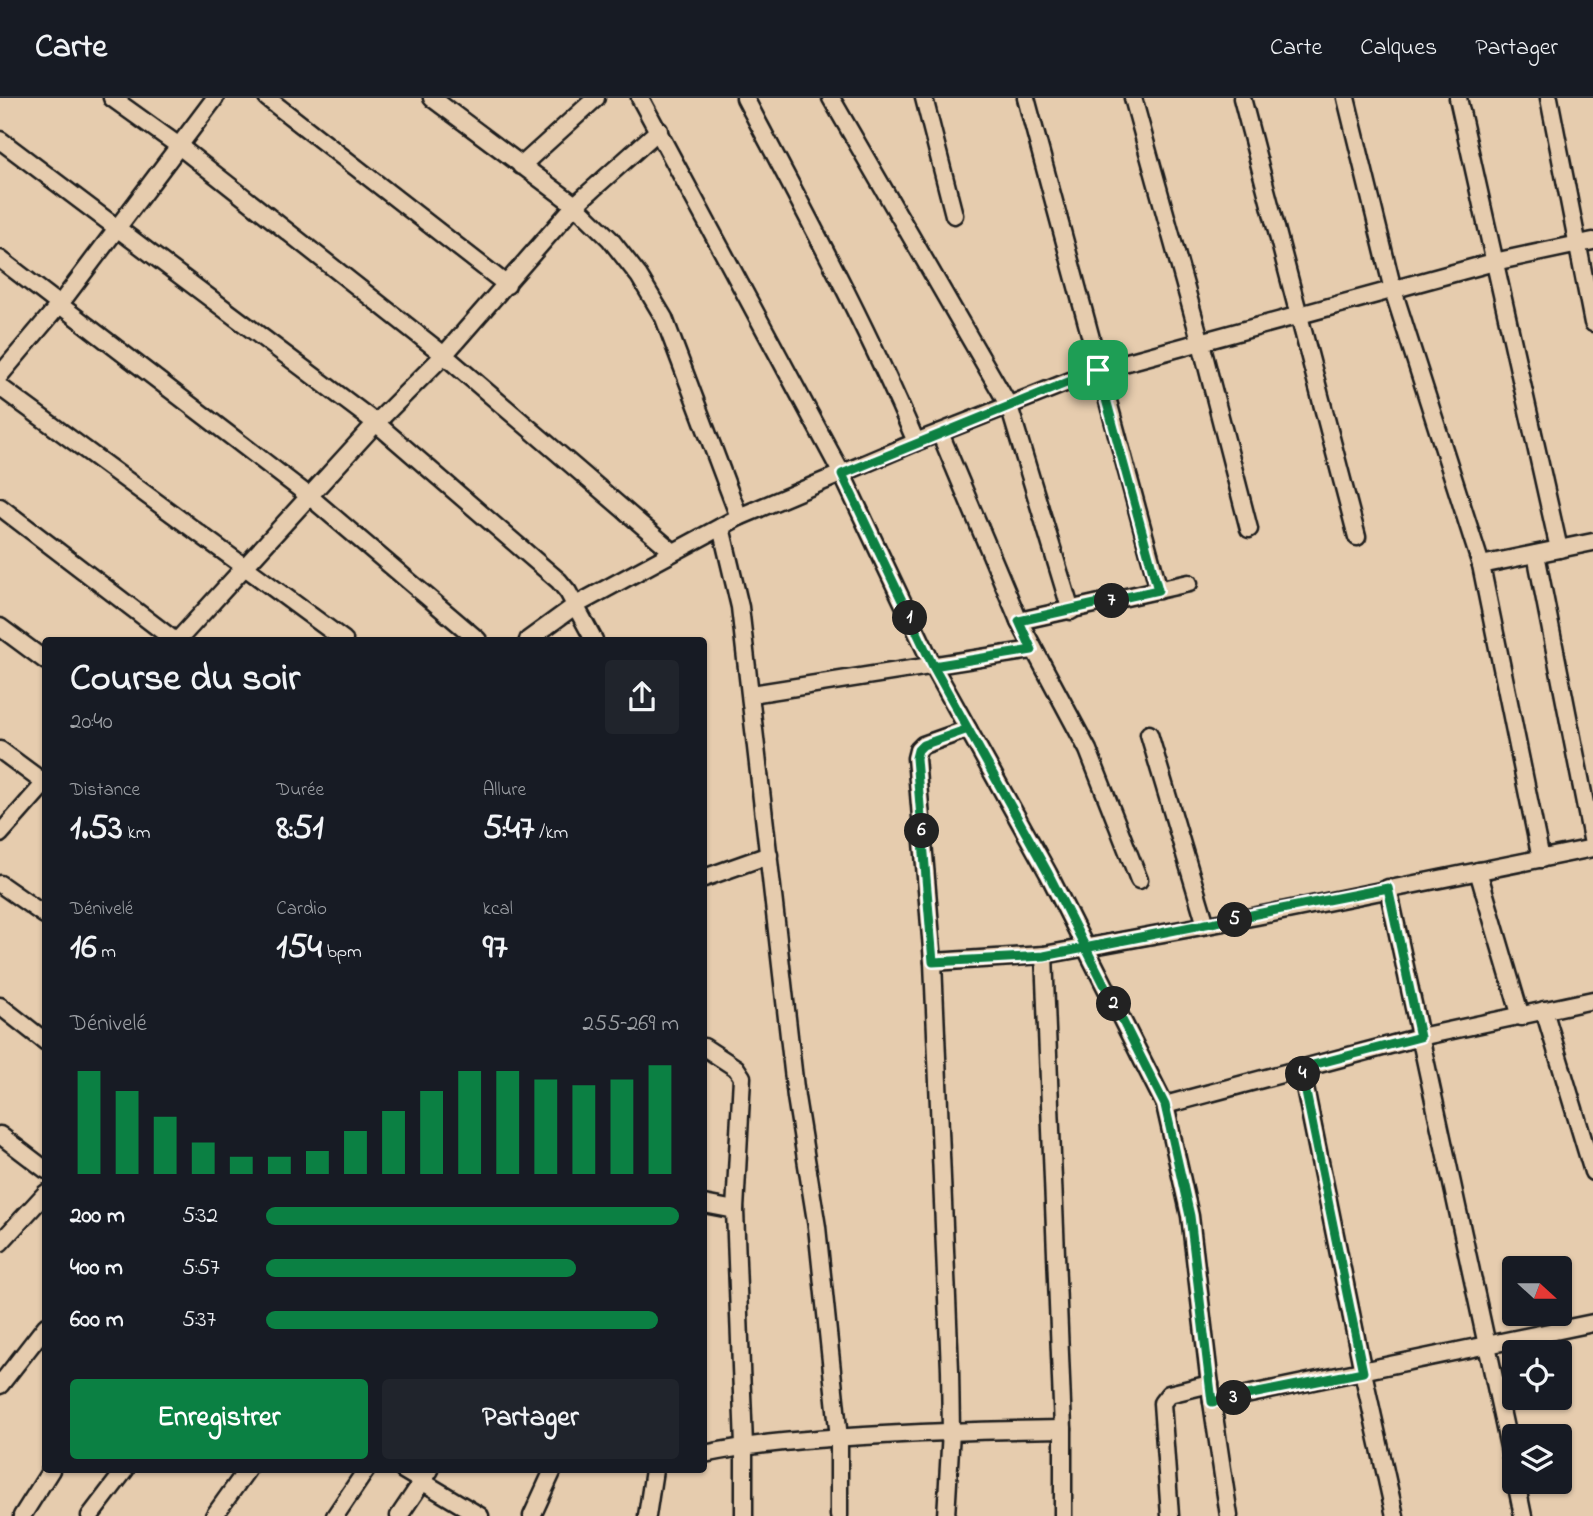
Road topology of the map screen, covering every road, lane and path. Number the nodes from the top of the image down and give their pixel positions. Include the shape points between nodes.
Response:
1 (112, 98) edge
2 (215, 98) edge
3 (267, 98) edge
4 (432, 98) edge
5 (640, 98) edge
6 (745, 98) edge
7 (831, 98) edge
8 (924, 98) edge
9 (1026, 98) edge
10 (1133, 98) edge
11 (1242, 98) edge
12 (1346, 98) edge
13 (1458, 98) edge
14 (1549, 98) edge
15 (592, 99) edge
16 (659, 130) junction
17 (0, 140) edge
18 (179, 146) junction
19 (521, 166) junction
20 (575, 205) junction
21 (954, 215) dead end
22 (118, 226) junction
23 (1585, 243) edge
24 (0, 259) edge
25 (1493, 262) junction
26 (507, 285) junction
27 (1393, 290) junction
28 (60, 304) junction
29 (1301, 315) junction
30 (1593, 323) edge
31 (1201, 343) junction
32 (444, 355) junction
33 (1098, 370) junction
34 (0, 375) edge
35 (0, 387) edge
36 (1009, 406) junction
37 (376, 423) junction
38 (940, 433) junction
39 (916, 442) junction
40 (842, 474) junction
41 (309, 496) junction
42 (0, 507) edge
43 (739, 517) junction
44 (721, 527) junction
45 (1249, 529) dead end
46 (1357, 537) dead end
47 (1593, 542) edge
48 (1559, 549) junction
49 (672, 551) junction
50 (1536, 554) junction
51 (1481, 565) junction
52 (247, 567) junction
53 (1189, 583) dead end
54 (1158, 590) junction
55 (576, 605) junction
56 (1071, 611) junction
57 (1019, 621) junction
58 (0, 627) edge
59 (172, 637) edge
60 (179, 637) edge
61 (340, 637) edge
62 (474, 637) edge
63 (532, 637) edge
64 (592, 637) edge
65 (1032, 650) junction
66 (42, 658) edge
67 (933, 666) junction
68 (752, 694) junction
69 (968, 729) junction
70 (1149, 734) dead end
71 (0, 750) edge
72 (42, 781) edge
73 (42, 786) edge
74 (0, 834) edge
75 (1593, 846) edge
76 (769, 855) junction
77 (1541, 859) junction
78 (1478, 871) junction
79 (707, 877) edge
80 (1139, 880) dead end
81 (0, 884) edge
82 (1388, 888) junction
83 (42, 913) edge
84 (1206, 925) junction
85 (1086, 947) junction
86 (1044, 956) junction
87 (933, 962) junction
88 (1593, 1000) edge
89 (0, 1006) edge
90 (1544, 1010) junction
91 (1521, 1017) junction
92 (1420, 1037) junction
93 (42, 1039) edge
94 (707, 1050) edge
95 (1301, 1068) junction
96 (1165, 1105) junction
97 (0, 1135) edge
98 (42, 1167) edge
99 (1593, 1172) edge
100 (42, 1198) edge
101 (707, 1205) edge
102 (735, 1210) junction
103 (0, 1243) edge
104 (1593, 1322) edge
105 (42, 1330) edge
106 (1488, 1346) junction
107 (1363, 1372) junction
108 (1210, 1384) junction
109 (0, 1385) edge
110 (1212, 1402) junction
111 (1504, 1424) edge
112 (1063, 1429) junction
113 (951, 1431) junction
114 (839, 1438) junction
115 (744, 1445) junction
116 (707, 1453) edge
117 (49, 1473) edge
118 (123, 1473) edge
119 (245, 1473) edge
120 (364, 1473) edge
121 (552, 1473) edge
122 (654, 1473) edge
123 (426, 1477) edge
124 (1518, 1494) edge
125 (453, 1510) edge
126 (22, 1516) edge
127 (90, 1516) edge
128 (214, 1516) edge
129 (335, 1516) edge
130 (399, 1516) edge
131 (480, 1516) edge
132 (532, 1516) edge
133 (647, 1516) edge
134 (744, 1516) edge
135 (839, 1516) edge
136 (946, 1516) edge
137 (1063, 1516) edge
138 (1170, 1516) edge
139 (1229, 1516) edge
140 (1395, 1516) edge
141 (1523, 1516) edge

1 - 18 street
2 - 18 street
3 - 26 street
4 - 19 street
5 - 16 street
6 - 39 street via 867,334
7 - 36 street
8 - 21 street
9 - 33 street
10 - 31 street
11 - 29 street
12 - 27 street
13 - 25 street
14 - 23 street
15 - 19 street
16 - 20 street
16 - 40 street
17 - 22 street
18 - 22 street
18 - 32 street
19 - 20 street
20 - 26 street
20 - 43 street via 610,239 664,318
22 - 28 street
22 - 37 street
23 - 25 street
23 - 30 street
24 - 28 street
25 - 27 street
25 - 48 street
26 - 32 street
27 - 29 street
27 - 51 street
28 - 34 street
28 - 41 street
29 - 31 street
29 - 46 street
31 - 33 street
31 - 45 street
32 - 37 street
32 - 49 street
33 - 36 street
33 - 54 street
35 - 52 street
36 - 38 street
36 - 56 street
37 - 41 street
37 - 55 street via 559,581
38 - 39 street
38 - 57 street
39 - 40 street
40 - 43 street
40 - 67 street
41 - 52 street
41 - 62 street
42 - 59 street
43 - 44 street
44 - 49 street
44 - 68 street via 740,607
47 - 48 street
48 - 50 street
49 - 55 street
50 - 51 street
50 - 75 street
51 - 77 street
52 - 60 street
52 - 61 street
53 - 54 street
54 - 56 street
55 - 63 street
55 - 64 street
56 - 57 street
57 - 65 street
58 - 66 street
65 - 67 street
65 - 80 street via 1088,750
67 - 68 street
67 - 69 street
68 - 76 street
69 - 85 street
69 - 87 street via 923,745 916,758
70 - 84 street
71 - 72 street
73 - 74 street
75 - 77 street
76 - 79 street
76 - 114 street
77 - 78 street
78 - 82 street
78 - 91 street
81 - 83 street
82 - 84 street
82 - 92 street
84 - 85 street
85 - 86 street
85 - 96 street
86 - 87 street
86 - 112 street
87 - 113 street
88 - 90 street
89 - 93 street
90 - 91 street
90 - 99 street
91 - 92 street
92 - 95 street
92 - 106 street
94 - 102 street via 742,1077
95 - 96 street
95 - 107 street
96 - 108 street via 1190,1216
97 - 98 street
100 - 103 street
101 - 102 street
102 - 115 street
104 - 106 street
105 - 109 street
106 - 107 street
106 - 111 street
107 - 110 street
107 - 140 street
108 - 110 street
108 - 138 street via 1169,1394 1161,1403
110 - 139 street
112 - 113 street
112 - 137 street
113 - 114 street
113 - 136 street
114 - 115 street
114 - 135 street
115 - 116 street
115 - 134 street
117 - 126 street
118 - 127 street
119 - 128 street
120 - 129 street
121 - 132 street
122 - 133 street
123 - 125 street
123 - 130 street
124 - 141 street
125 - 131 street

